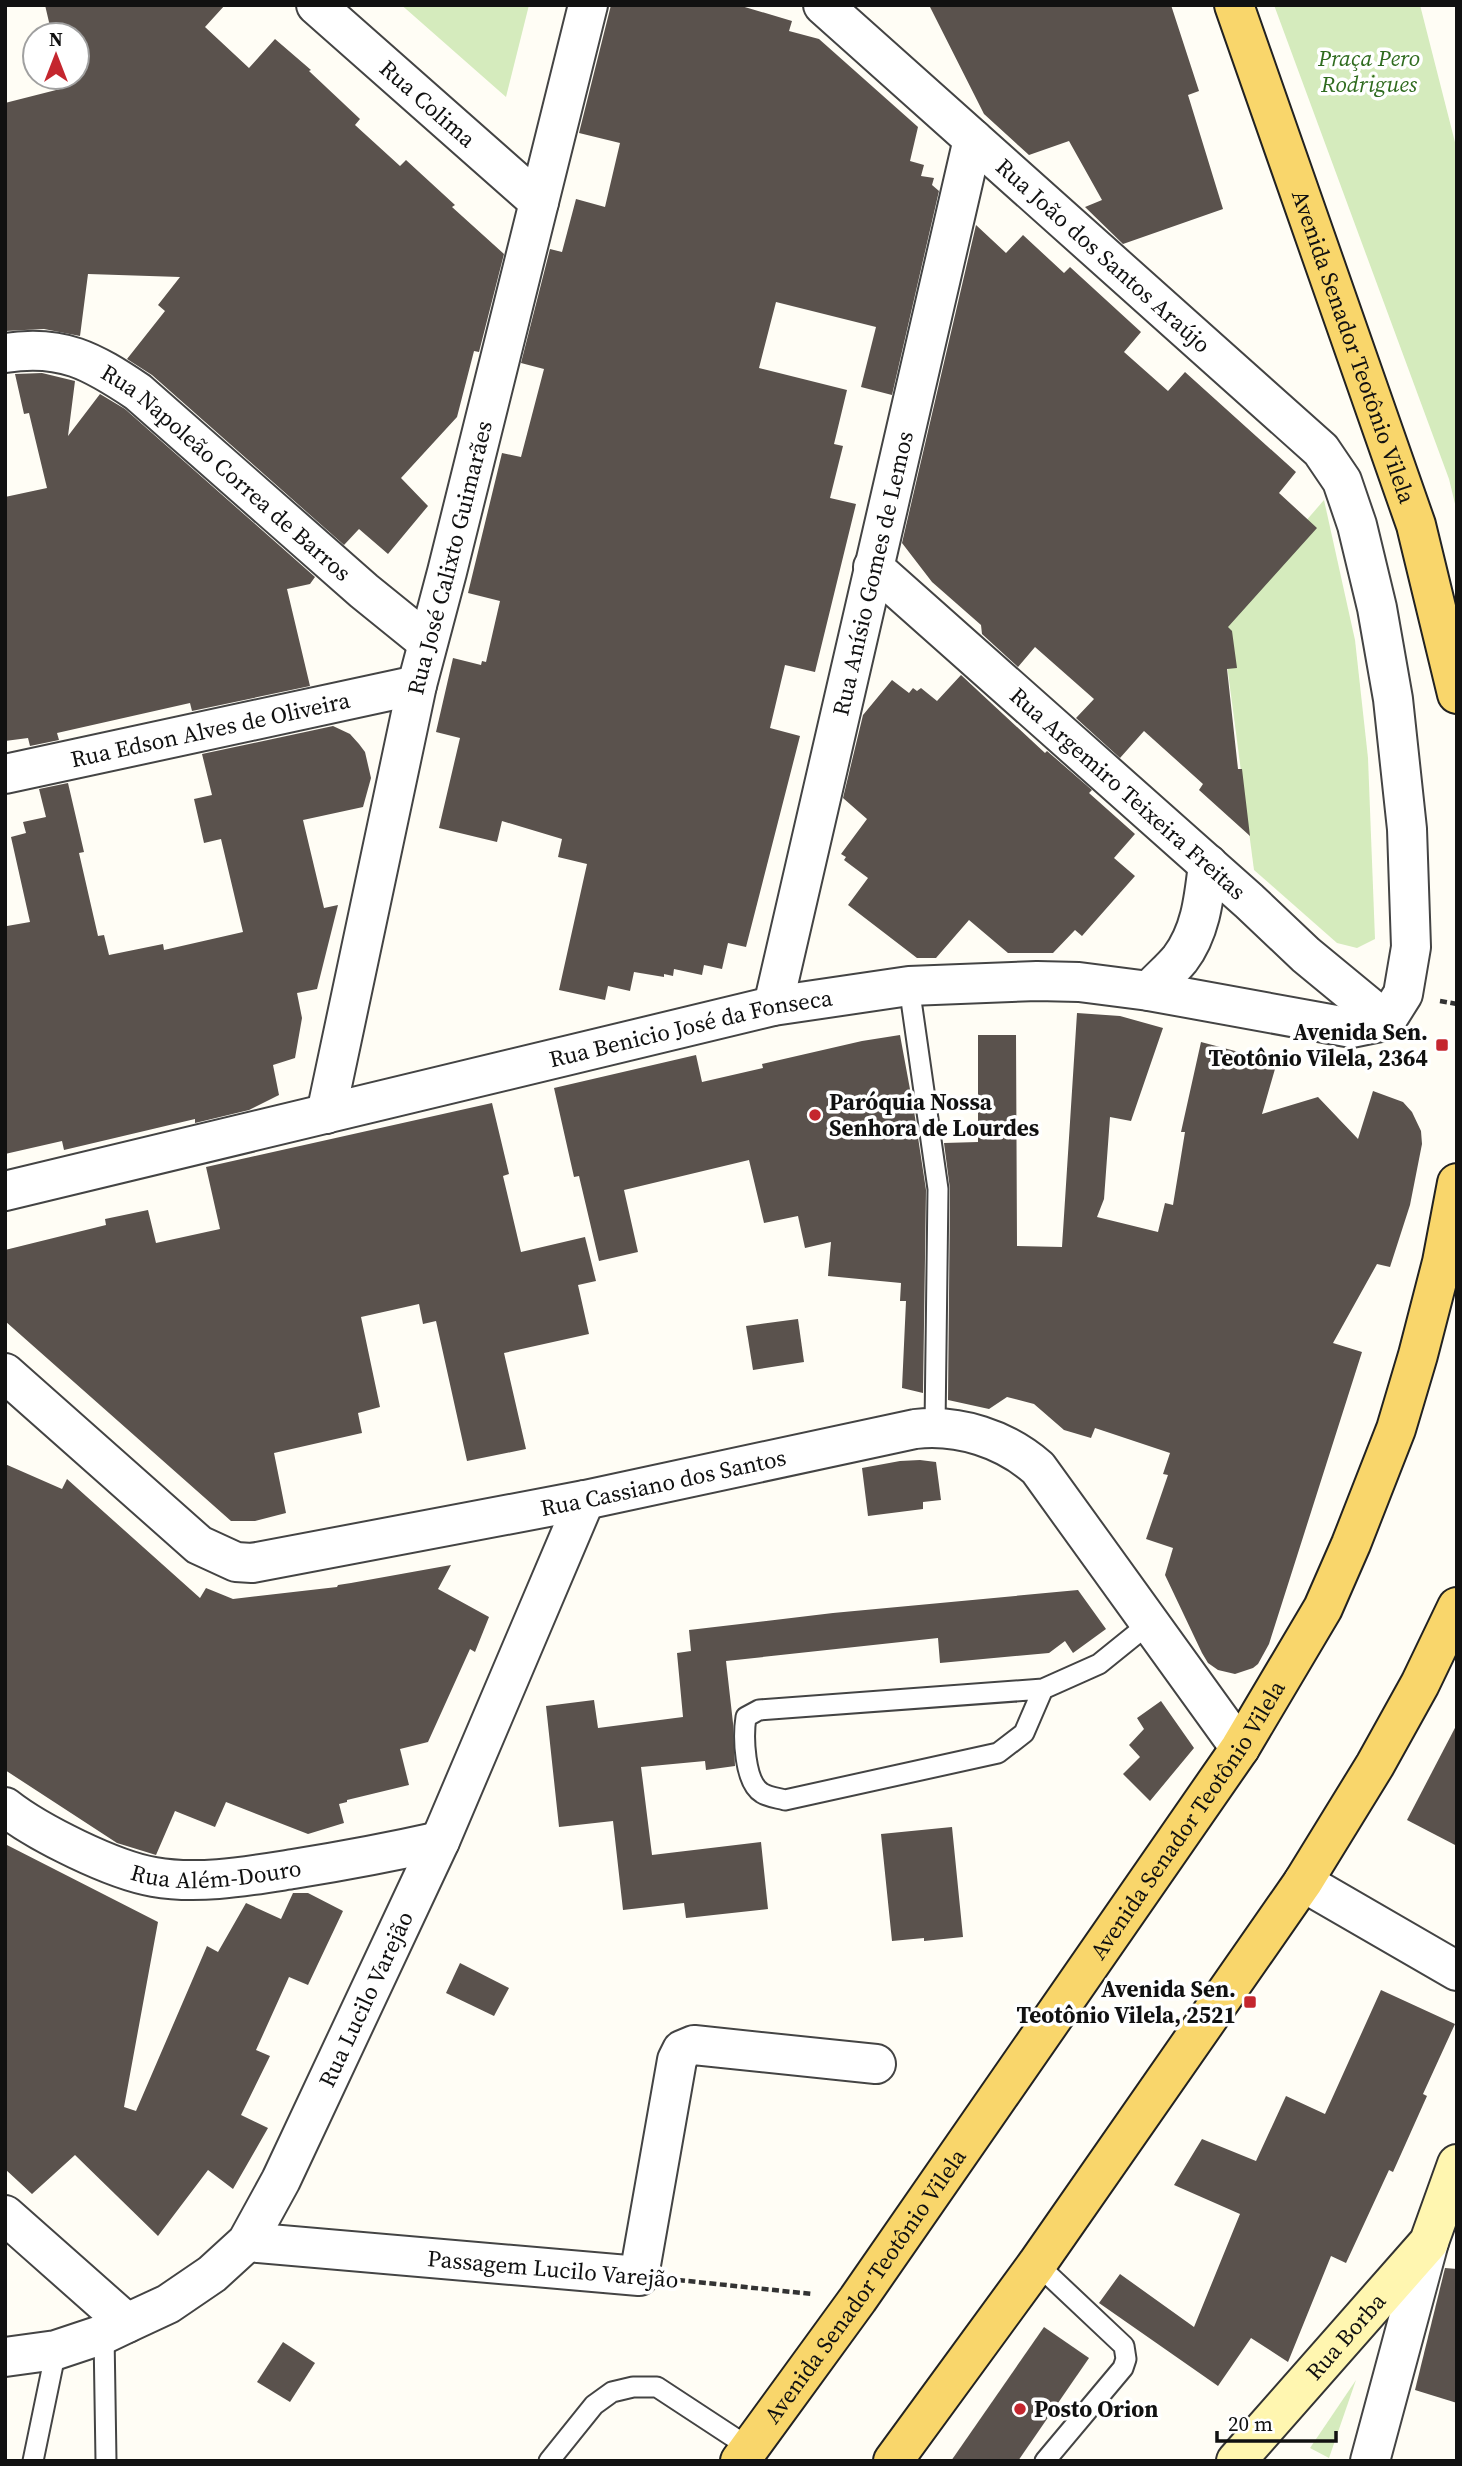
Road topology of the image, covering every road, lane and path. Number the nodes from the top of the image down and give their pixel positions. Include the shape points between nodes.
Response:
1 (316, 5) edge
2 (588, 5) edge
3 (823, 5) edge
4 (1234, 5) edge
5 (973, 139) junction
6 (539, 202) junction
7 (5, 353) edge
8 (873, 566) junction
9 (427, 642) junction
10 (417, 685) junction
11 (1457, 694) edge
12 (5, 774) edge
13 (1208, 864) junction
14 (909, 986) junction
15 (1149, 990) junction
16 (773, 1006) junction
17 (1386, 1021) junction
18 (326, 1114) junction
19 (1457, 1184) edge
20 (5, 1191) edge
21 (5, 1373) edge
22 (935, 1427) junction
23 (585, 1500) junction
24 (1457, 1607) edge
25 (1151, 1622) junction
26 (1043, 1689) junction
27 (1240, 1748) junction
28 (5, 1807) edge
29 (440, 1841) junction
30 (1303, 1882) junction
31 (1457, 1971) edge
32 (876, 2064) dead end
33 (1457, 2164) edge
34 (5, 2215) edge
35 (247, 2242) junction
36 (1429, 2242) junction
37 (1037, 2264) junction
38 (639, 2276) junction
39 (858, 2299) junction
40 (115, 2329) junction
41 (56, 2350) junction
42 (5, 2357) edge
43 (745, 2454) edge
44 (33, 2461) edge
45 (106, 2461) edge
46 (549, 2461) edge
47 (893, 2461) edge
48 (1045, 2461) edge
49 (1236, 2461) edge
50 (1370, 2461) edge

1 - 6 street, Rua Colima
2 - 6 street, Rua José Calixto Guimarães
3 - 5 street, Rua João dos Santos Araújo
4 - 11 main road, Avenida Senador Teotônio Vilela via 1416,525
5 - 8 street, Rua Anísio Gomes de Lemos
5 - 17 street, Rua João dos Santos Araújo via 1321,450 1342,481 1377,608 1407,829 1410,947 1403,994
6 - 9 street, Rua José Calixto Guimarães
7 - 9 street, Rua Napoleão Correa de Barros via 33,349 70,355 128,386
8 - 13 street, Rua Argemiro Teixeira Freitas
8 - 16 street, Rua Anísio Gomes de Lemos
9 - 10 street, Rua José Calixto Guimarães
10 - 12 street, Rua Edson Alves de Oliveira
10 - 18 street, Rua José Calixto Guimarães
13 - 15 street via 1197,929 1180,958
13 - 17 street, Rua Argemiro Teixeira Freitas
14 - 15 street, Rua Benicio José da Fonseca via 1037,981
14 - 16 street, Rua Benicio José da Fonseca
14 - 22 lane via 938,1189
15 - 17 street, Rua Benicio José da Fonseca via 1352,1028
16 - 18 street, Rua Benicio José da Fonseca
18 - 20 street, Rua Benicio José da Fonseca
19 - 27 main road, Avenida Senador Teotônio Vilela via 1418,1355 1386,1454 1323,1608
21 - 23 street, Rua Cassiano dos Santos via 199,1545 236,1562 252,1563
22 - 23 street, Rua Cassiano dos Santos
22 - 25 street, Rua Cassiano dos Santos via 1009,1447 1038,1468
23 - 29 street, Rua Lucilo Varejão
24 - 30 main road via 1375,1765
25 - 26 lane via 1099,1664
25 - 27 street, Rua Cassiano dos Santos
26 - 26 lane via 759,1710 746,1717 743,1732 751,1780 762,1793 785,1800 998,1754 1024,1733
27 - 39 main road, Avenida Senador Teotônio Vilela
28 - 29 street, Rua Além-Douro via 73,1847 155,1877 233,1878
29 - 35 street, Rua Lucilo Varejão via 281,2180
30 - 31 street
30 - 37 main road
32 - 38 street via 694,2045 682,2050
33 - 36 street
34 - 40 street
35 - 38 street, Passagem Lucilo Varejão
35 - 40 street, Rua Lucilo Varejão via 179,2296
36 - 49 street, Rua Borba
36 - 50 street
37 - 47 main road
37 - 48 lane via 1124,2346 1126,2359
38 - 39 path, Passagem Lucilo Varejão
39 - 43 main road, Avenida Senador Teotônio Vilela
40 - 41 street, Rua Lucilo Varejão
40 - 45 lane
41 - 42 street, Rua Lucilo Varejão
41 - 44 lane
43 - 46 lane via 657,2388 634,2387 612,2392 594,2405

